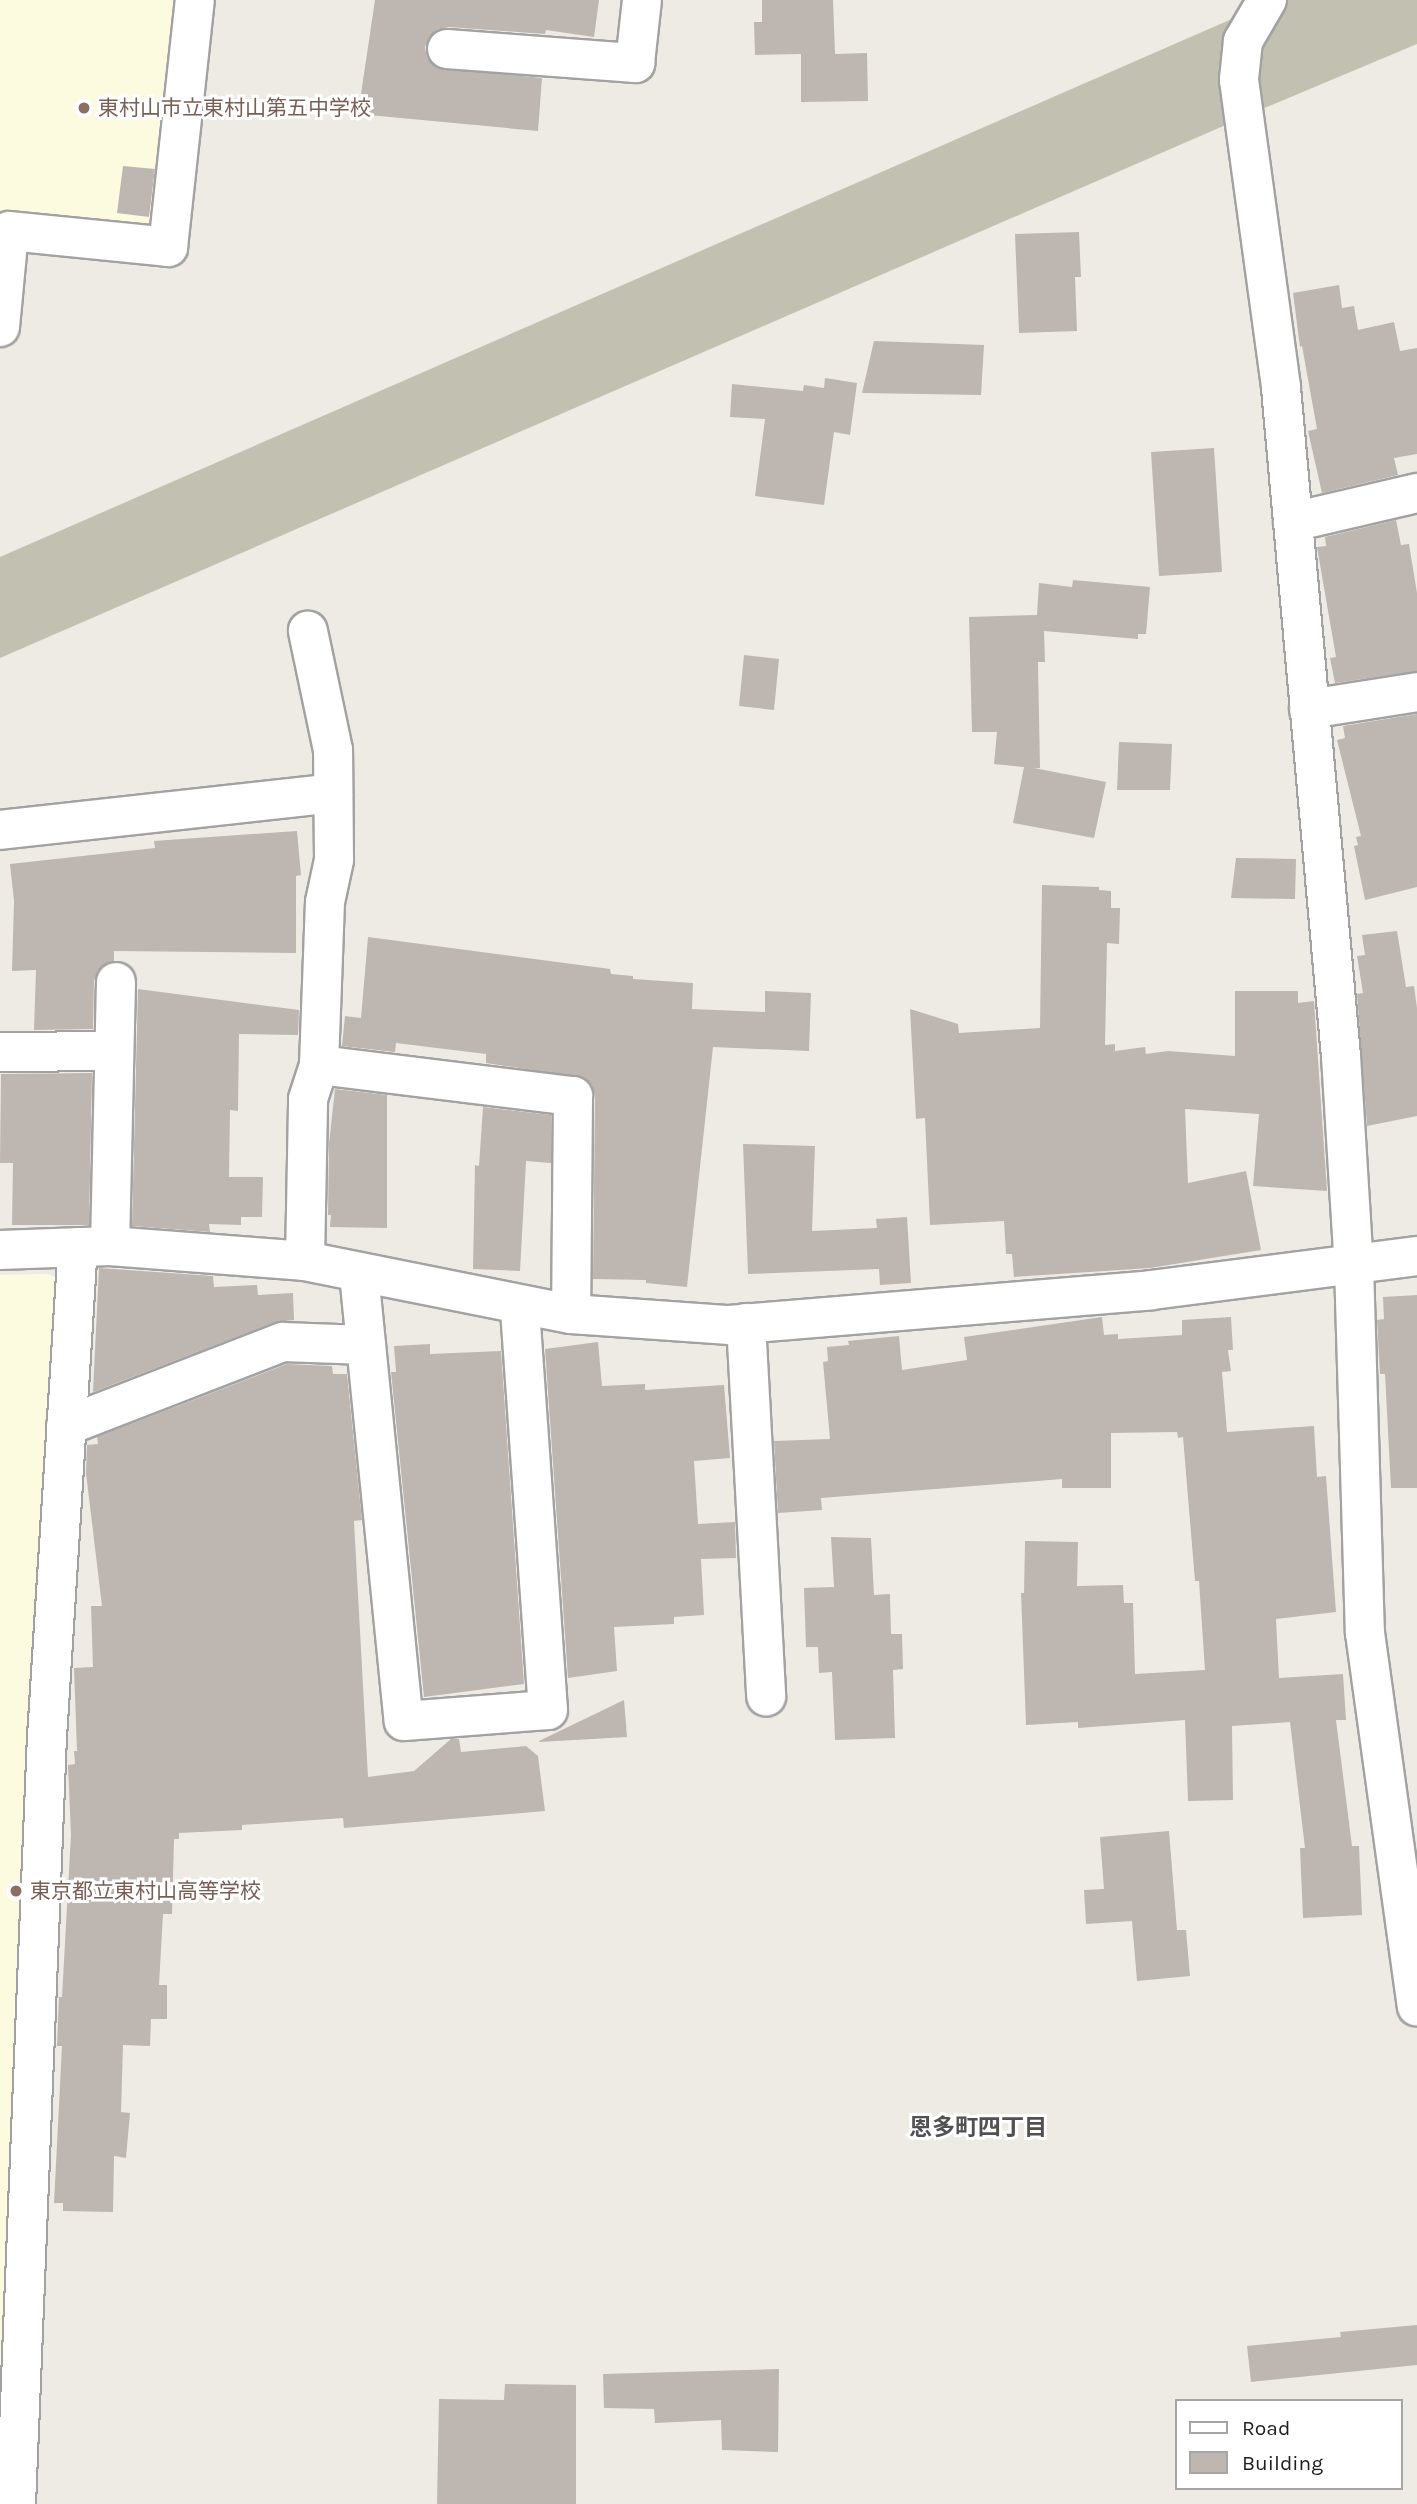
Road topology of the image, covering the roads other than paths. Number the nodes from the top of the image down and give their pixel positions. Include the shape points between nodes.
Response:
1 (195, 0) edge
2 (642, 0) edge
3 (1267, 0) edge
4 (447, 49) dead end
5 (0, 327) edge
6 (1417, 493) edge
7 (1293, 522) junction
8 (308, 631) dead end
9 (1417, 692) edge
10 (1309, 709) junction
11 (333, 793) junction
12 (0, 830) edge
13 (116, 982) dead end
14 (114, 1051) junction
15 (0, 1052) edge
16 (319, 1065) junction
17 (94, 1246) junction
18 (0, 1250) edge
19 (1417, 1256) edge
20 (305, 1261) junction
21 (1354, 1266) junction
22 (359, 1274) junction
23 (520, 1306) junction
24 (571, 1314) junction
25 (746, 1323) junction
26 (366, 1345) junction
27 (66, 1426) junction
28 (766, 1696) dead end
29 (1417, 2006) edge
30 (16, 2504) edge

1 - 5 street via 168,247 9,231
2 - 4 street via 635,63
3 - 7 street via 1243,41 1239,80 1281,388
6 - 7 street
7 - 10 street
8 - 11 street via 333,750
9 - 10 street
10 - 21 street via 1340,1043
11 - 12 street
11 - 16 street via 334,860 325,902
13 - 14 street
14 - 15 street
14 - 17 street
16 - 20 street via 308,1099
16 - 24 street via 573,1096
17 - 18 street
17 - 20 street
17 - 27 street
19 - 21 street
20 - 22 street
21 - 25 street via 1152,1290
21 - 29 street via 1365,1633
22 - 23 street
22 - 26 street
23 - 24 street
23 - 26 street via 548,1710 404,1721
24 - 25 street
25 - 28 street
26 - 27 street via 283,1342
27 - 30 street via 47,1737

